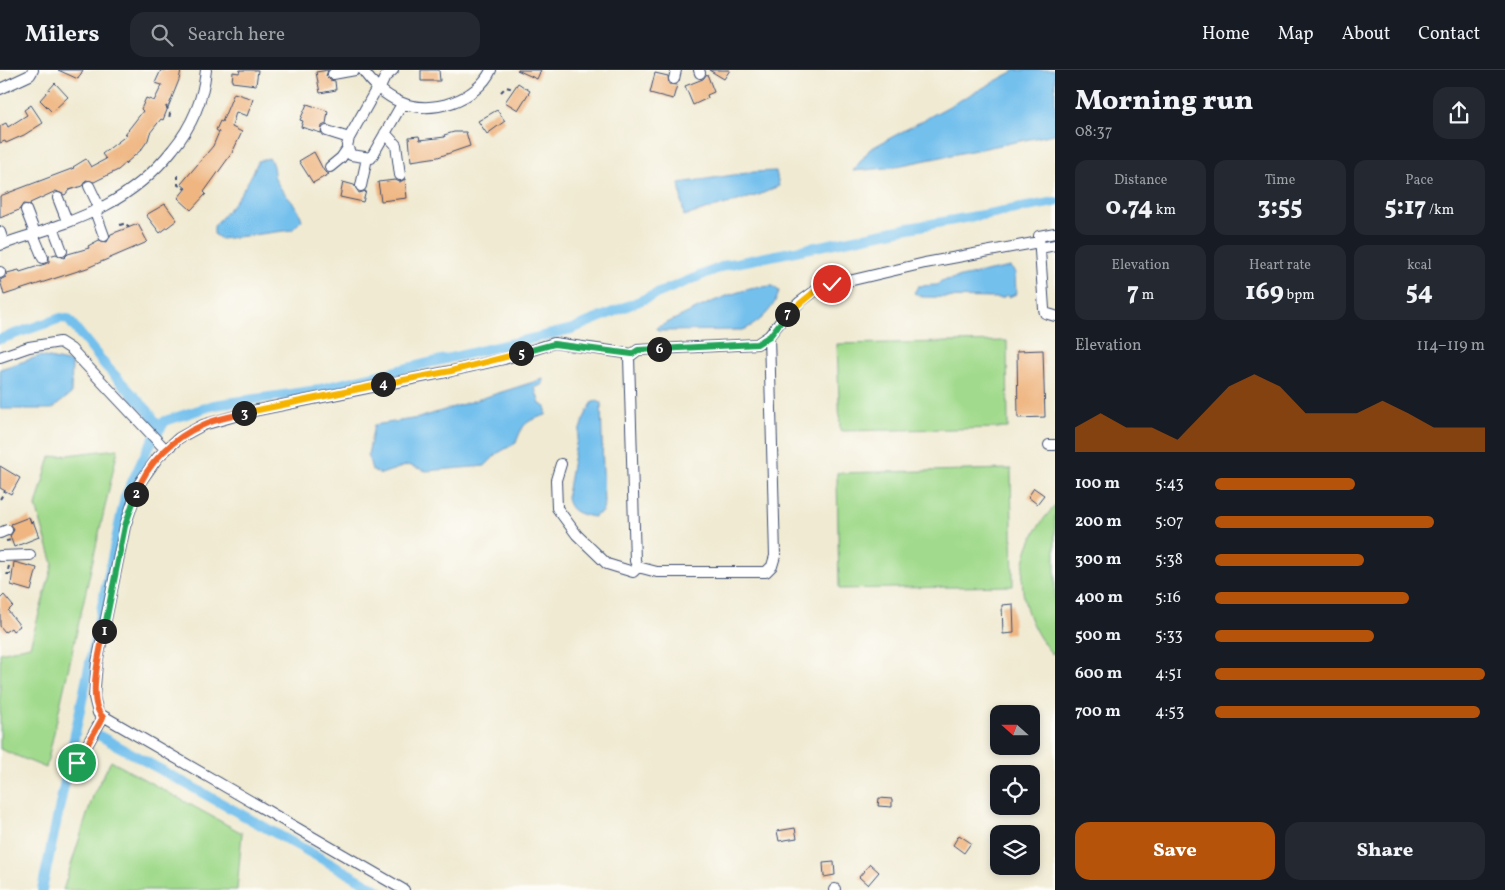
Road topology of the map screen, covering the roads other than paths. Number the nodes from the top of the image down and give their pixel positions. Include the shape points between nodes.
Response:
1 (32, 70) edge
2 (206, 70) edge
3 (355, 70) edge
4 (363, 70) edge
5 (393, 70) edge
6 (491, 70) edge
7 (333, 74) dead end
8 (379, 87) junction
9 (0, 89) edge
10 (402, 104) junction
11 (327, 132) dead end
12 (385, 133) junction
13 (349, 143) junction
14 (367, 158) junction
15 (330, 167) dead end
16 (400, 175) dead end
17 (89, 186) dead end
18 (361, 186) dead end
19 (58, 198) dead end
20 (26, 210) dead end
21 (97, 210) junction
22 (67, 221) junction
23 (53, 227) junction
24 (0, 232) edge
25 (1055, 233) edge
26 (34, 234) junction
27 (104, 236) dead end
28 (1039, 242) junction
29 (2, 244) edge
30 (1055, 245) edge
31 (62, 251) dead end
32 (43, 258) dead end
33 (1055, 316) edge
34 (770, 336) junction
35 (632, 354) junction
36 (0, 357) edge
37 (165, 450) junction
38 (561, 464) dead end
39 (30, 555) dead end
40 (5, 556) edge
41 (638, 567) junction
42 (103, 717) junction
43 (77, 763) dead end
44 (404, 890) edge

1 - 9 street via 30,75
2 - 21 street via 200,100 186,133 156,171 134,190
3 - 7 street
4 - 8 street
5 - 8 street
6 - 10 street via 475,90 458,100 425,107
8 - 10 street
8 - 13 street
10 - 12 street
11 - 13 street
12 - 14 street via 371,158
12 - 16 street via 396,145
13 - 14 street via 351,155
13 - 15 street via 341,158
14 - 18 street
17 - 21 street
19 - 22 street
20 - 26 street
21 - 22 street
21 - 27 street
22 - 23 street
23 - 26 street
23 - 31 street
24 - 29 street
25 - 28 street
26 - 29 street
26 - 32 street
28 - 30 street
28 - 33 street via 1044,309 1045,313
28 - 34 street via 925,263 819,288 785,316
34 - 35 street via 757,344 638,350
34 - 41 street via 775,556 772,566 766,572 657,572
35 - 37 street via 554,344 451,371 203,424
35 - 41 street via 635,561
36 - 37 street via 29,347 60,342 71,349
37 - 42 street via 139,484 125,526 97,664 94,697 98,714
38 - 41 street via 556,480 557,508 577,535 607,564 633,572
39 - 40 street
42 - 43 street
42 - 44 street

